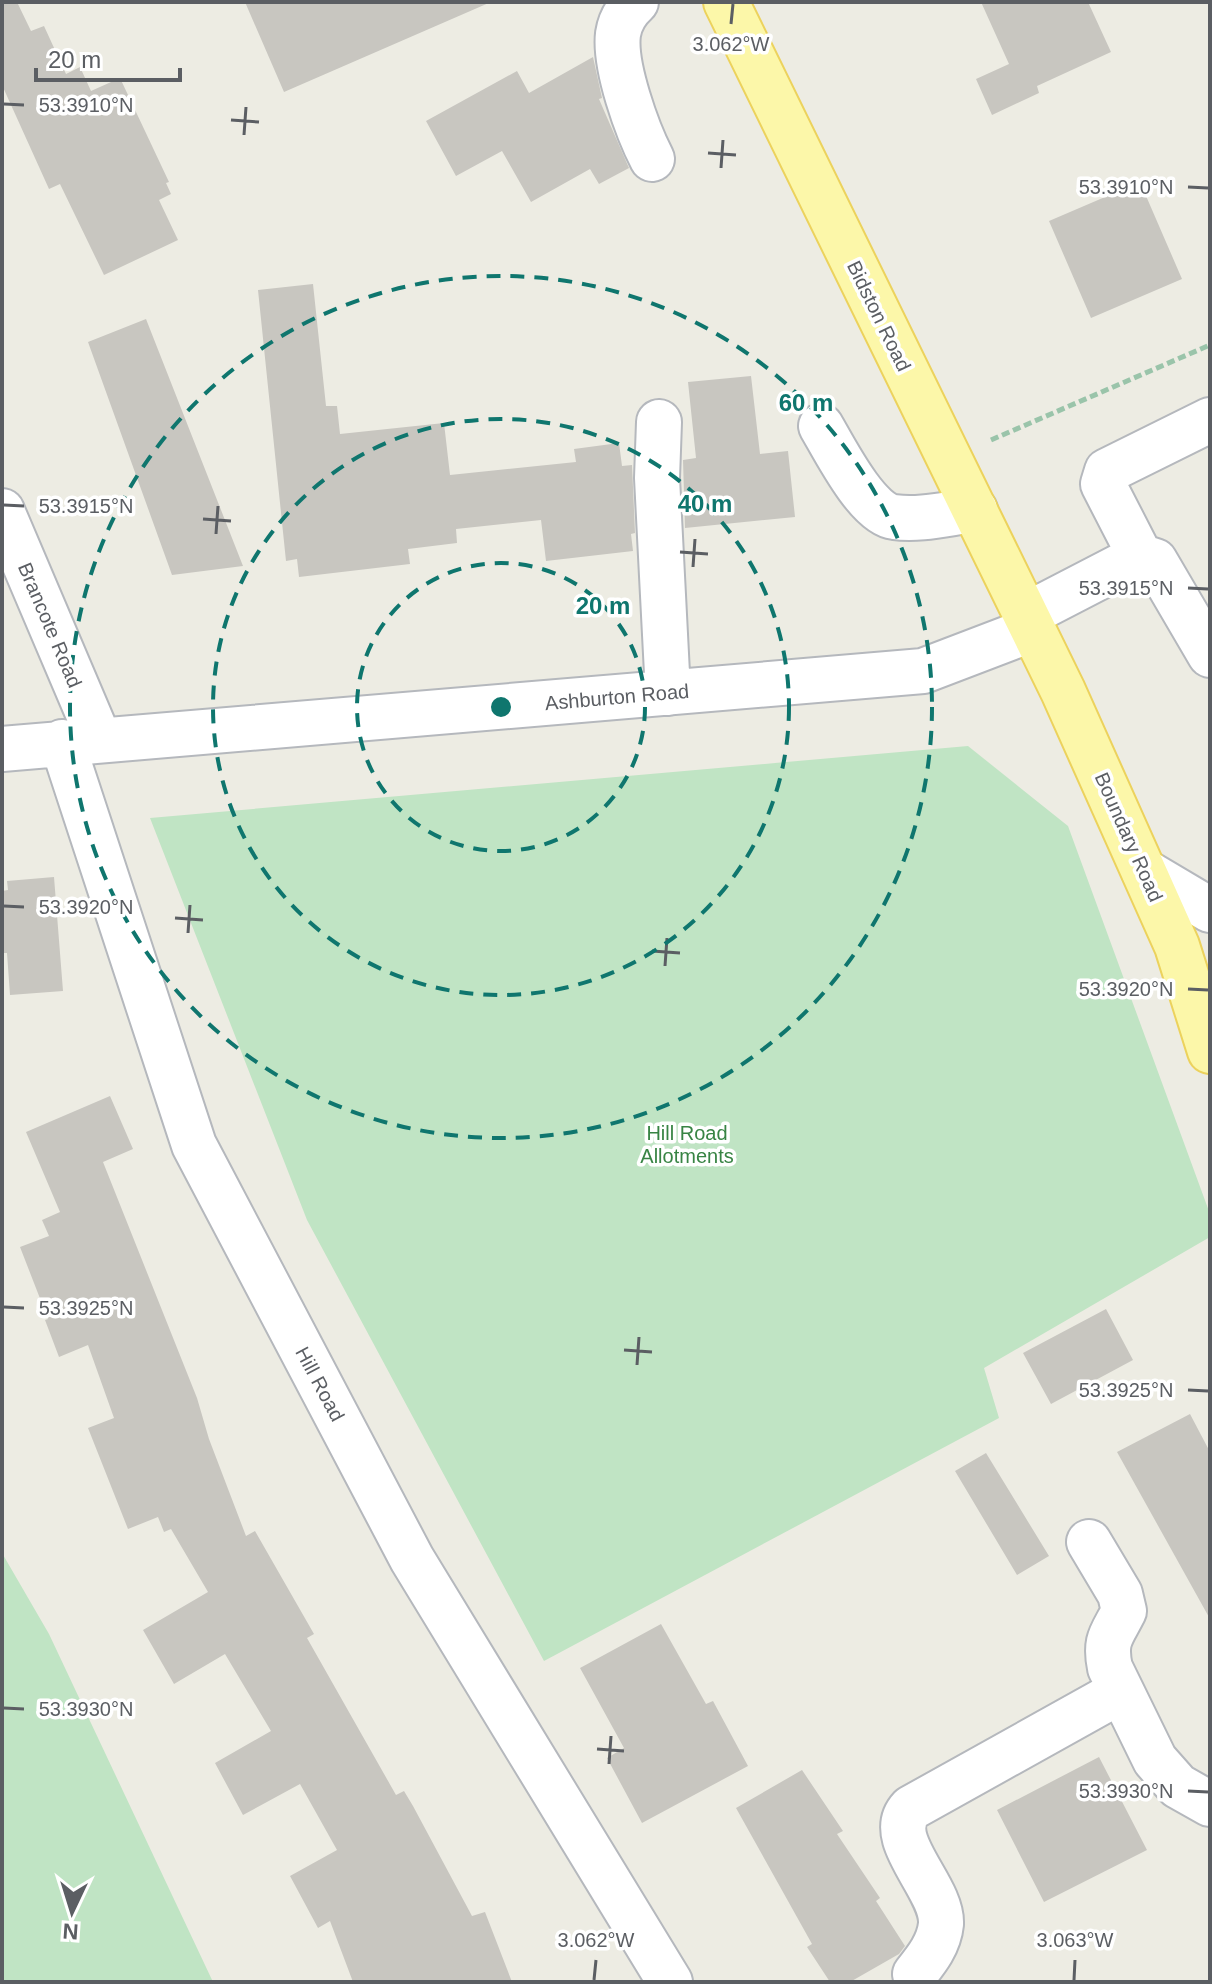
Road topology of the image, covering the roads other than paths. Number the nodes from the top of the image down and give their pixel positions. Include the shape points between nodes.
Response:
1 (636, 2) edge
2 (726, 2) edge
3 (652, 159) dead end
4 (1210, 420) edge
5 (659, 422) dead end
6 (821, 426) dead end
7 (975, 510) junction
8 (2, 511) edge
9 (1140, 556) junction
10 (1030, 622) junction
11 (1210, 655) edge
12 (668, 693) junction
13 (80, 741) junction
14 (2, 749) edge
15 (1144, 871) junction
16 (1210, 910) edge
17 (1210, 1051) edge
18 (1089, 1542) dead end
19 (1121, 1691) junction
20 (1210, 1804) edge
21 (915, 1974) dead end
22 (670, 1982) edge

1 - 3 street via 618,31 618,59
2 - 7 main road, Bidston Road
4 - 9 street via 1107,471 1103,484
5 - 12 street
6 - 7 street via 873,506 890,517
7 - 10 main road, Bidston Road
8 - 13 street, Brancote Road
9 - 10 street, Ashburton Road
9 - 11 street via 1155,561
10 - 12 street, Ashburton Road via 923,671
10 - 15 main road, Boundary Road
12 - 13 street, Ashburton Road
13 - 14 street, Ashburton Road
13 - 22 street, Hill Road via 194,1145 412,1559
15 - 16 street
15 - 17 main road, Boundary Road via 1177,946
18 - 19 street via 1120,1594 1124,1611 1108,1638 1107,1653
19 - 20 street via 1155,1760 1178,1786
19 - 21 street via 904,1816 906,1842 940,1911 938,1939

